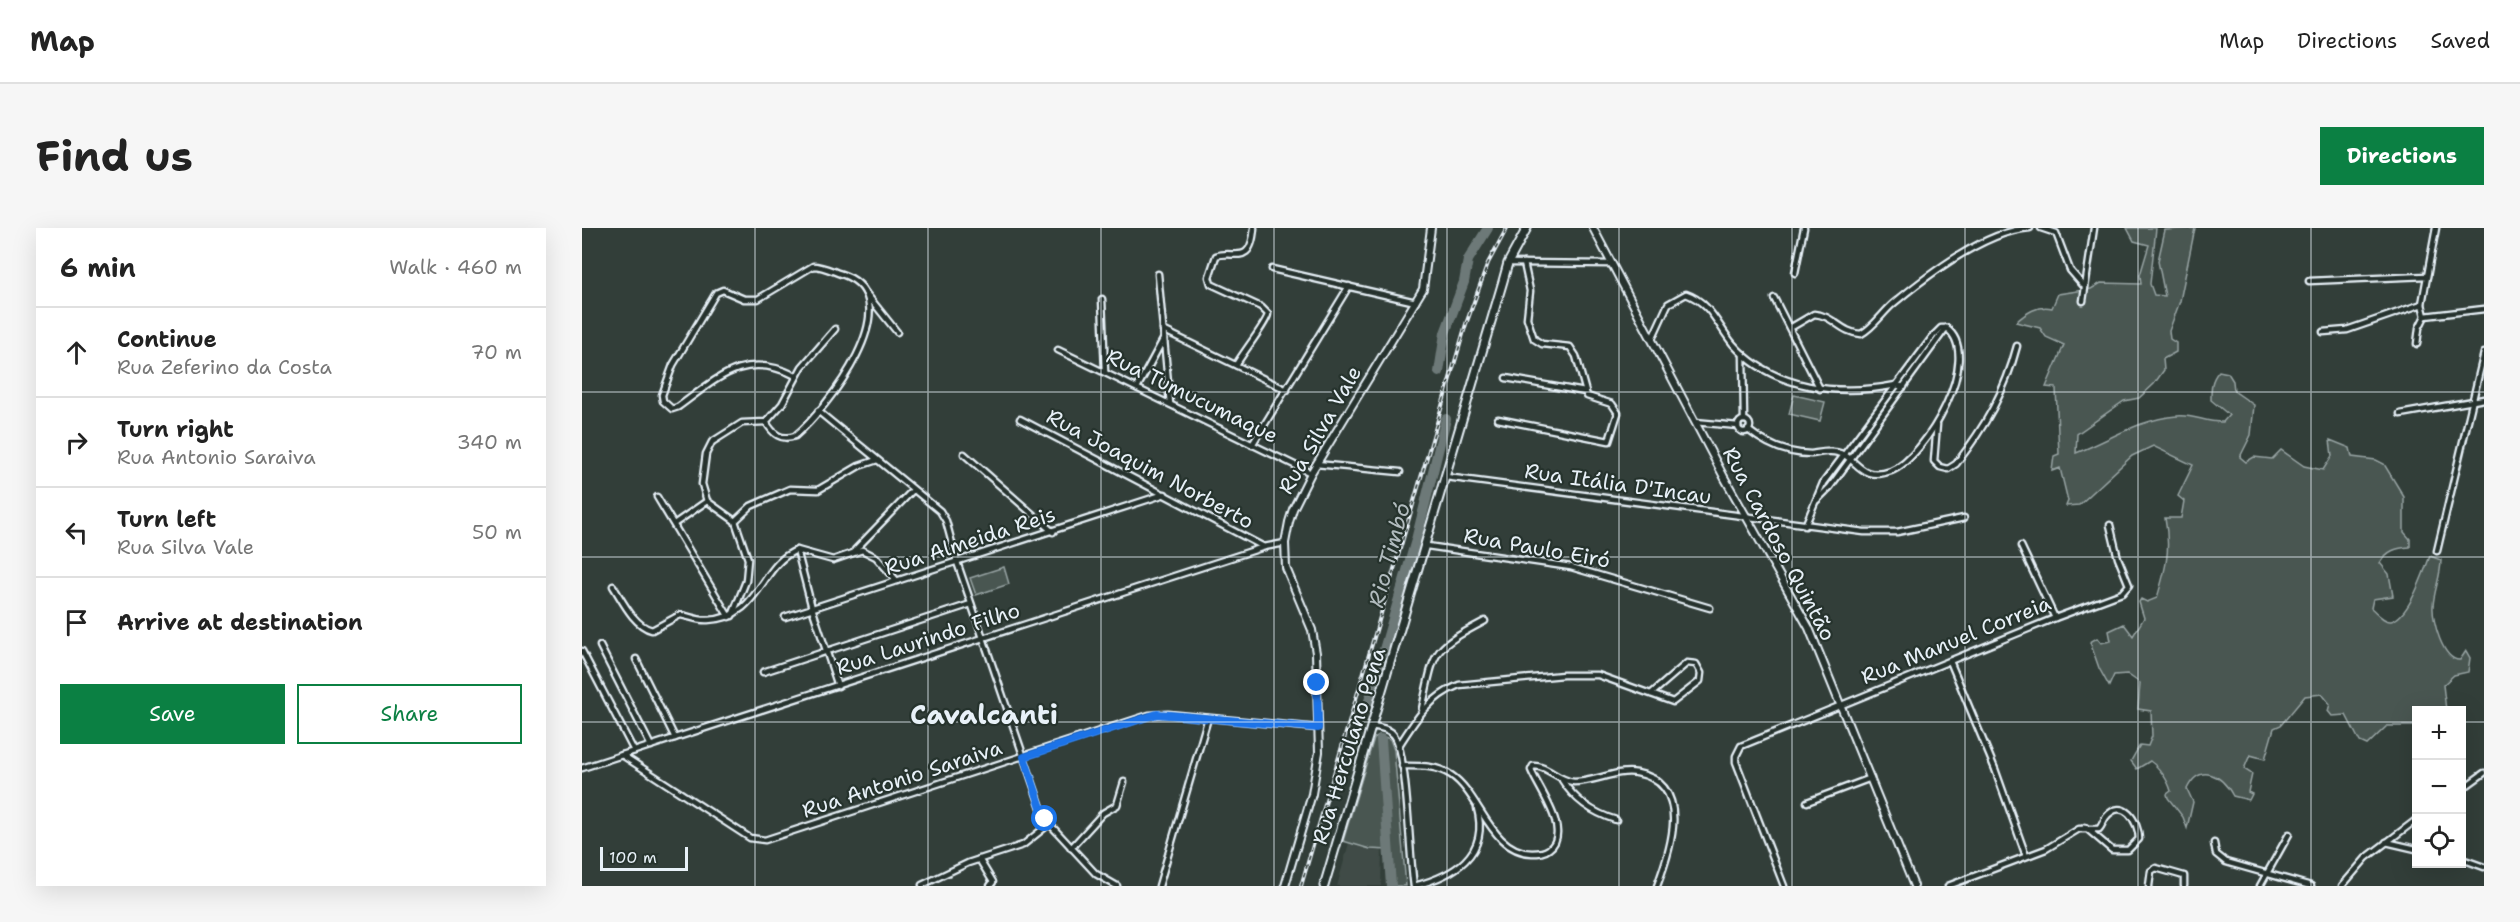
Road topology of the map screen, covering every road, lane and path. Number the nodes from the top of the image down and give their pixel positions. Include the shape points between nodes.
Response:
1 (1254, 228) edge
2 (1431, 228) edge
3 (1527, 228) edge
4 (1593, 228) edge
5 (1803, 228) edge
6 (2030, 228) edge
7 (2041, 228) edge
8 (2094, 228) edge
9 (2436, 228) edge
10 (1508, 263) junction
11 (1524, 263) junction
12 (1611, 264) junction
13 (1272, 269) dead end
14 (1795, 273) dead end
15 (1158, 274) dead end
16 (2427, 276) junction
17 (2309, 281) dead end
18 (2083, 285) junction
19 (1349, 286) junction
20 (865, 291) junction
21 (1774, 298) dead end
22 (1102, 299) dead end
23 (2083, 301) dead end
24 (1416, 302) junction
25 (2422, 304) junction
26 (2484, 309) edge
27 (2425, 315) junction
28 (1790, 328) junction
29 (1947, 328) junction
30 (835, 330) dead end
31 (1163, 330) junction
32 (897, 332) dead end
33 (2323, 332) dead end
34 (1164, 338) junction
35 (1652, 339) junction
36 (2417, 344) dead end
37 (2017, 346) dead end
38 (1058, 350) dead end
39 (2484, 353) edge
40 (1743, 354) junction
41 (1236, 365) junction
42 (1105, 372) junction
43 (796, 376) junction
44 (1506, 378) dead end
45 (1896, 385) junction
46 (1904, 387) junction
47 (1137, 388) junction
48 (1820, 389) junction
49 (1287, 390) junction
50 (1585, 392) junction
51 (2484, 399) edge
52 (2473, 401) junction
53 (1170, 405) junction
54 (818, 411) junction
55 (2400, 414) dead end
56 (1498, 418) dead end
57 (1020, 419) dead end
58 (1744, 420) junction
59 (1937, 420) junction
60 (766, 422) junction
61 (1695, 422) junction
62 (1738, 426) junction
63 (1748, 430) junction
64 (1252, 445) junction
65 (964, 454) dead end
66 (1844, 456) junction
67 (877, 460) junction
68 (1850, 460) junction
69 (1316, 465) junction
70 (1400, 472) dead end
71 (1311, 473) junction
72 (1446, 477) junction
73 (912, 491) junction
74 (1165, 494) junction
75 (657, 497) dead end
76 (1816, 500) junction
77 (707, 501) junction
78 (1964, 518) dead end
79 (1747, 519) junction
80 (735, 521) junction
81 (674, 524) junction
82 (2110, 525) dead end
83 (1805, 526) junction
84 (1053, 532) junction
85 (1285, 543) junction
86 (1427, 546) junction
87 (2021, 546) dead end
88 (1264, 547) junction
89 (797, 550) junction
90 (855, 550) junction
91 (2437, 551) dead end
92 (957, 562) junction
93 (897, 581) junction
94 (613, 586) dead end
95 (971, 604) junction
96 (812, 608) junction
97 (1710, 608) dead end
98 (731, 616) junction
99 (785, 617) dead end
100 (2055, 618) junction
101 (1485, 621) dead end
102 (983, 639) junction
103 (600, 646) dead end
104 (582, 651) edge
105 (826, 651) junction
106 (636, 659) dead end
107 (1950, 662) junction
108 (763, 672) dead end
109 (838, 686) junction
110 (1651, 694) junction
111 (1840, 704) junction
112 (1422, 709) junction
113 (1208, 718) junction
114 (1371, 726) junction
115 (1318, 728) junction
116 (675, 738) junction
117 (651, 746) junction
118 (1398, 747) junction
119 (634, 752) junction
120 (622, 755) junction
121 (1024, 757) junction
122 (1402, 766) junction
123 (582, 768) edge
124 (2484, 773) edge
125 (1871, 778) junction
126 (1562, 780) junction
127 (1124, 782) dead end
128 (2466, 786) edge
129 (1807, 802) dead end
130 (1476, 806) junction
131 (1616, 820) dead end
132 (2412, 823) edge
133 (1048, 825) junction
134 (2085, 827) junction
135 (2289, 834) dead end
136 (2386, 842) junction
137 (2214, 843) dead end
138 (1071, 848) junction
139 (2412, 848) edge
140 (2026, 856) junction
141 (979, 859) junction
142 (2466, 860) edge
143 (2484, 867) edge
144 (2267, 875) junction
145 (922, 885) edge
146 (993, 885) edge
147 (1117, 886) edge
148 (1159, 886) edge
149 (1285, 886) edge
150 (1324, 886) edge
151 (1414, 886) edge
152 (1657, 886) edge
153 (1784, 886) edge
154 (1914, 886) edge
155 (1948, 886) edge
156 (2149, 886) edge
157 (2184, 886) edge
158 (2260, 886) edge
159 (2311, 886) edge
160 (2342, 886) edge

1 - 41 street via 1246,251 1238,256 1218,255 1209,277 1211,284 1261,307 1268,318 1250,339
2 - 24 street, Rua Silva Vale via 1425,282
3 - 10 main road, Rua Herculano Pena
4 - 12 street, Rua Cardoso Quintão
5 - 14 street
6 - 28 street via 2004,234 1950,262 1908,291 1861,333 1848,332 1830,319 1814,314
7 - 18 street via 2056,233 2070,270
8 - 18 street
9 - 16 street
10 - 11 street
10 - 72 main road, Rua Herculano Pena
11 - 12 street
11 - 50 street via 1530,291 1527,318 1532,336 1537,342 1572,349
12 - 35 street, Rua Cardoso Quintão
13 - 19 street
15 - 31 street
16 - 17 street
16 - 25 street
18 - 23 street
19 - 24 street
19 - 49 street
20 - 32 street
20 - 43 street via 852,278 819,266 808,268 758,299 749,300 720,290 690,334 662,395 668,406 678,407 718,376 742,367 776,368
20 - 54 street via 868,323 856,360
21 - 28 street
22 - 42 street
24 - 69 street, Rua Silva Vale
25 - 27 street
25 - 33 street via 2347,330
26 - 27 street
27 - 36 street
28 - 48 street
29 - 45 street via 1938,330
29 - 46 street
29 - 59 street via 1956,340 1960,361 1956,381
30 - 43 street
31 - 34 street
31 - 41 street
34 - 47 street
34 - 53 street
35 - 40 street via 1668,304 1686,294 1702,302
35 - 61 street, Rua Cardoso Quintão
37 - 59 street via 1990,418 1948,469 1934,461
38 - 42 street, Rua Tumucumaque
39 - 52 street
40 - 48 street via 1785,378
40 - 58 street
41 - 49 street
42 - 47 street, Rua Tumucumaque
43 - 60 street via 788,395
44 - 50 street
45 - 46 street
45 - 48 street
45 - 66 street
46 - 68 street
47 - 53 street, Rua Tumucumaque
49 - 64 street
50 - 56 street via 1591,400 1612,404 1618,413 1609,441
51 - 52 street
52 - 55 street
52 - 91 street
53 - 64 street, Rua Tumucumaque
54 - 60 street via 790,438 778,437
54 - 67 street
57 - 74 street, Rua Joaquim Norberto
58 - 62 street
58 - 63 street via 1749,424
59 - 68 street via 1918,451 1891,471 1868,474
60 - 77 street via 742,423 712,442 706,454 702,484
61 - 62 street
61 - 79 street, Rua Cardoso Quintão
62 - 63 street via 1742,431
63 - 66 street via 1786,452 1833,452
64 - 71 street, Rua Tumucumaque
65 - 84 street
66 - 68 street
66 - 76 street
67 - 73 street
67 - 80 street via 818,490 790,489 751,506
68 - 76 street
69 - 70 street
69 - 71 street, Rua Silva Vale
71 - 85 street, Rua Silva Vale via 1293,509
72 - 79 street, Rua Itália D'Incau
72 - 86 main road, Rua Herculano Pena
73 - 90 street
73 - 92 street via 940,511
74 - 84 street, Rua Almeida Reis
74 - 88 street, Rua Joaquim Norberto
75 - 81 street
76 - 83 street
77 - 80 street
77 - 81 street
78 - 83 street, Rua Itália D'Incau via 1897,531
79 - 83 street, Rua Itália D'Incau
79 - 111 street, Rua Cardoso Quintão via 1809,628
80 - 98 street via 749,571
81 - 98 street
82 - 100 street, Rua Manuel Correia via 2128,581 2127,590
84 - 92 street, Rua Almeida Reis
85 - 88 street, Rua Laurindo Filho
85 - 115 street, Rua Silva Vale via 1289,579 1314,638
86 - 97 street, Rua Paulo Eiró via 1571,567
86 - 114 main road, Rua Herculano Pena
87 - 100 street
88 - 102 street, Rua Laurindo Filho
89 - 90 street via 832,560
89 - 96 street
89 - 98 street via 782,559 741,610
90 - 93 street via 876,557
92 - 93 street, Rua Almeida Reis
92 - 95 street
93 - 96 street, Rua Almeida Reis
94 - 98 street via 648,629 656,629 680,615 707,621
95 - 102 street
95 - 105 street
96 - 99 street, Rua Almeida Reis
96 - 105 street
100 - 107 street, Rua Manuel Correia
101 - 112 street via 1448,640 1438,651
102 - 109 street, Rua Laurindo Filho
102 - 121 street
103 - 117 street
104 - 119 street
105 - 108 street
105 - 109 street
106 - 116 street
107 - 111 street, Rua Manuel Correia
107 - 140 street
109 - 116 street, Rua Laurindo Filho
110 - 110 street via 1675,702 1700,681 1701,673 1696,664 1687,663
110 - 112 street via 1598,675 1563,675 1459,685
111 - 125 street, Rua Cardoso Quintão
111 - 153 street, Rua Manuel Correia via 1746,742 1737,751 1736,762
112 - 118 street
113 - 115 street, Rua Antonio Saraiva
113 - 121 street, Rua Antonio Saraiva via 1149,715
113 - 148 street
114 - 118 street via 1391,732
114 - 150 main road, Rua Herculano Pena
115 - 149 street, Rua Silva Vale via 1316,778
116 - 117 street, Rua Laurindo Filho
117 - 119 street, Rua Laurindo Filho
118 - 122 street
119 - 120 street, Rua Laurindo Filho
120 - 121 street, Rua Antonio Saraiva via 758,840
120 - 123 street, Rua Laurindo Filho
121 - 133 street
122 - 130 street via 1437,768 1450,774 1462,784
122 - 151 street
124 - 128 street
125 - 129 street
125 - 154 street, Rua Cardoso Quintão
126 - 130 street via 1542,767 1531,768 1558,829 1556,842 1545,852 1528,853 1509,846
126 - 131 street via 1571,794 1591,810
126 - 152 street via 1589,781 1638,773 1664,789 1673,808 1674,822 1668,858
127 - 138 street via 1117,805 1103,813
130 - 151 street via 1480,829 1463,864 1449,876
132 - 136 street
133 - 138 street
133 - 141 street via 1023,845
134 - 134 street via 2098,830 2112,812 2128,812 2137,821 2139,839 2128,850 2112,850
134 - 140 street
135 - 144 street
136 - 139 street
136 - 160 street
137 - 144 street via 2216,854 2226,862
138 - 147 street via 1096,874
140 - 155 street
141 - 145 street
141 - 146 street
142 - 143 street
144 - 158 street
144 - 159 street
156 - 157 street via 2151,872 2156,868 2184,876

